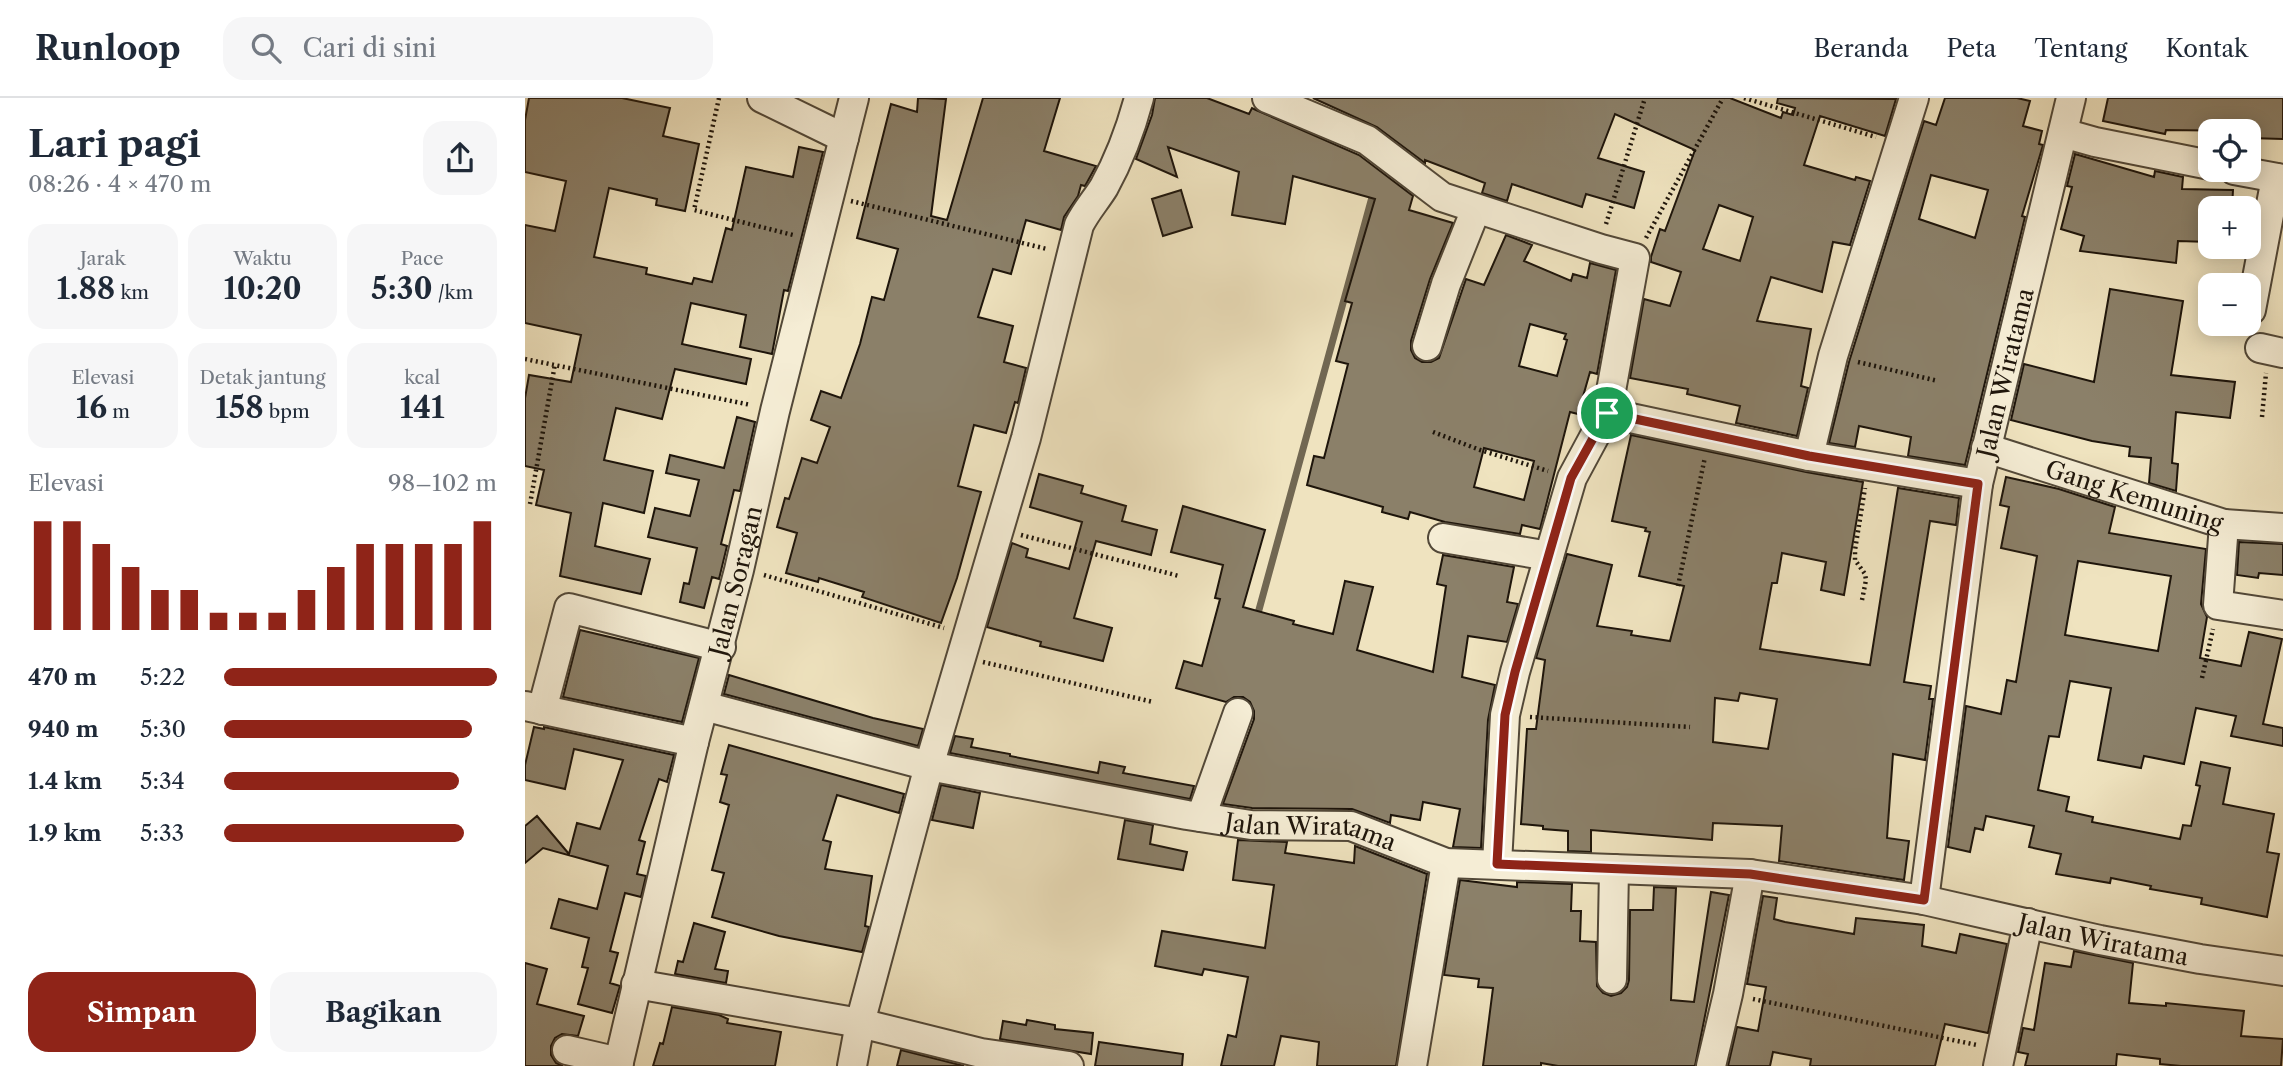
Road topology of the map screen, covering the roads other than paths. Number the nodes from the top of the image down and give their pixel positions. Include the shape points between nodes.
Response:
1 (762, 98) edge
2 (854, 98) edge
3 (1139, 98) edge
4 (1267, 98) edge
5 (1914, 98) edge
6 (2071, 98) edge
7 (2063, 133) junction
8 (844, 138) junction
9 (2198, 163) edge
10 (2261, 175) edge
11 (2280, 179) edge
12 (1476, 209) junction
13 (2259, 273) edge
14 (1427, 345) dead end
15 (1607, 413) junction
16 (1986, 447) junction
17 (1809, 456) junction
18 (1978, 484) junction
19 (2224, 524) junction
20 (2283, 528) edge
21 (1443, 538) dead end
22 (1549, 556) junction
23 (2283, 615) edge
24 (720, 647) junction
25 (705, 706) junction
26 (533, 708) edge
27 (1238, 713) dead end
28 (694, 742) junction
29 (929, 766) junction
30 (1201, 817) junction
31 (1446, 863) junction
32 (1497, 864) junction
33 (1614, 869) junction
34 (1750, 874) junction
35 (1924, 900) junction
36 (2028, 923) junction
37 (2283, 971) edge
38 (1612, 979) dead end
39 (636, 984) junction
40 (860, 1023) junction
41 (567, 1050) dead end
42 (2000, 1058) edge
43 (618, 1064) edge
44 (852, 1066) edge
45 (1069, 1066) edge
46 (1412, 1066) edge
47 (1711, 1066) edge

1 - 8 street
2 - 8 street, Jalan Soragan
3 - 29 street via 1104,187 1079,225 1026,438
4 - 12 street via 1367,139 1442,197
5 - 17 street via 1833,356
6 - 7 street, Jalan Wiratama
7 - 9 street
7 - 16 street, Jalan Wiratama
8 - 24 street, Jalan Soragan
10 - 11 street
11 - 13 street
12 - 14 street
12 - 15 street via 1635,258
15 - 17 street
15 - 22 street via 1571,478
16 - 18 street, Jalan Wiratama
16 - 19 street, Gang Kemuning
17 - 18 street
18 - 35 street, Jalan Wiratama
19 - 20 street
19 - 23 street, Gang Kemuning via 2218,605
21 - 22 street
22 - 32 street via 1505,715
24 - 25 street, Jalan Soragan
24 - 26 street via 569,608
25 - 28 street, Jalan Soragan
25 - 29 street, Jalan Wiratama
26 - 28 street
27 - 30 street
28 - 39 street, Jalan Soragan
29 - 30 street, Jalan Wiratama
29 - 40 street
30 - 31 street, Jalan Wiratama via 1251,825 1351,826
31 - 32 street, Jalan Wiratama
31 - 46 street
32 - 33 street, Jalan Wiratama
33 - 34 street, Jalan Wiratama
33 - 38 street
34 - 35 street, Jalan Wiratama
34 - 47 street
35 - 36 street, Jalan Wiratama
36 - 37 street, Jalan Wiratama
36 - 42 street
39 - 40 street
39 - 43 street, Jalan Soragan
40 - 44 street
40 - 45 street via 981,1053
41 - 43 street

